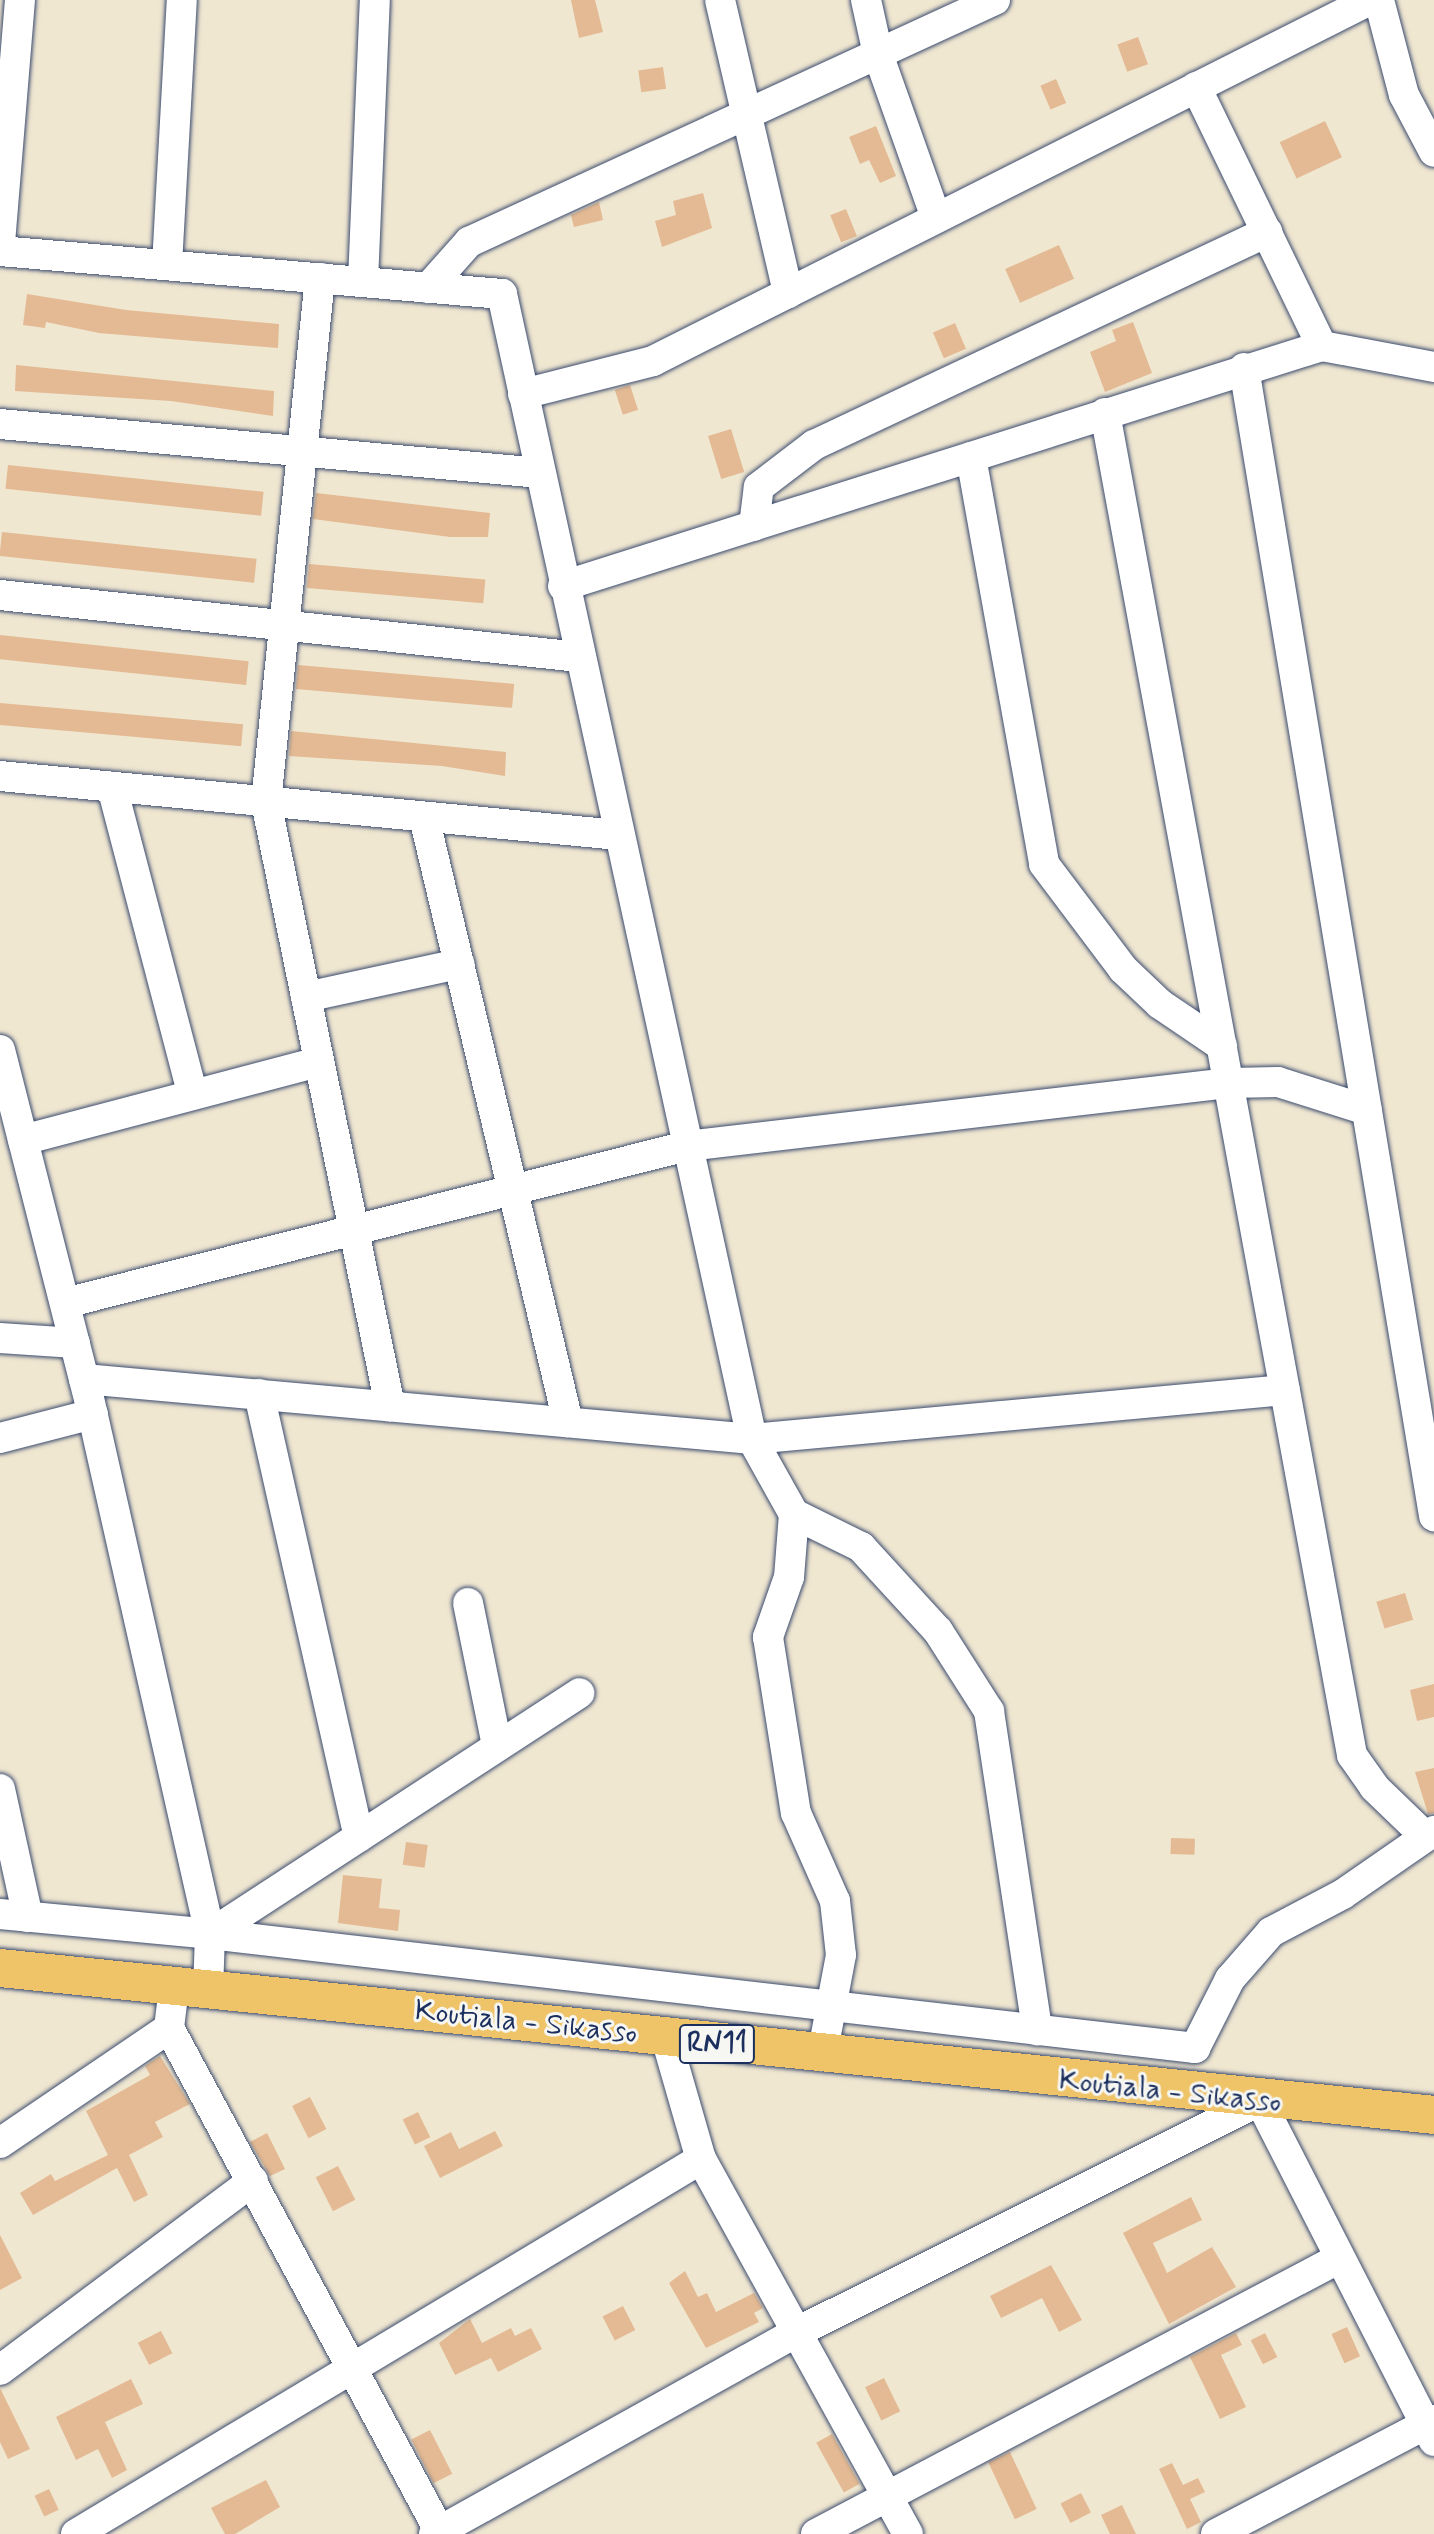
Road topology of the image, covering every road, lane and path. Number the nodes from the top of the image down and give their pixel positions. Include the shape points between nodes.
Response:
1 (20, 0) edge
2 (182, 0) edge
3 (375, 0) edge
4 (720, 0) edge
5 (866, 0) edge
6 (995, 0) edge
7 (1370, 0) edge
8 (1379, 0) edge
9 (878, 54) junction
10 (1196, 87) junction
11 (747, 114) junction
12 (1434, 152) edge
13 (936, 218) junction
14 (1267, 232) junction
15 (0, 243) edge
16 (0, 251) edge
17 (167, 265) junction
18 (320, 278) junction
19 (363, 282) junction
20 (428, 288) junction
21 (788, 293) junction
22 (1322, 346) junction
23 (1434, 367) edge
24 (1244, 368) junction
25 (523, 394) junction
26 (1105, 413) junction
27 (0, 424) edge
28 (302, 451) junction
29 (971, 457) junction
30 (540, 473) junction
31 (754, 526) junction
32 (563, 586) junction
33 (0, 595) edge
34 (284, 626) junction
35 (579, 657) junction
36 (0, 776) edge
37 (112, 787) junction
38 (266, 802) junction
39 (424, 817) junction
40 (618, 835) junction
41 (459, 964) junction
42 (306, 997) junction
43 (1222, 1046) junction
44 (0, 1050) edge
45 (319, 1062) junction
46 (1229, 1083) junction
47 (193, 1095) junction
48 (1367, 1110) junction
49 (23, 1140) junction
50 (687, 1146) junction
51 (513, 1190) junction
52 (354, 1230) junction
53 (65, 1303) junction
54 (0, 1338) edge
55 (75, 1343) junction
56 (84, 1379) junction
57 (1285, 1390) junction
58 (259, 1394) junction
59 (390, 1406) junction
60 (93, 1414) junction
61 (568, 1422) junction
62 (0, 1438) edge
63 (752, 1439) junction
64 (794, 1514) junction
65 (1434, 1516) edge
66 (468, 1603) dead end
67 (579, 1693) dead end
68 (497, 1746) junction
69 (0, 1789) edge
70 (1430, 1834) edge
71 (359, 1837) junction
72 (14, 1916) edge
73 (210, 1934) junction
74 (0, 1968) edge
75 (191, 1988) junction
76 (834, 2007) junction
77 (169, 2028) junction
78 (1037, 2030) junction
79 (666, 2038) junction
80 (822, 2056) junction
81 (1260, 2101) junction
82 (1434, 2115) edge
83 (0, 2143) edge
84 (701, 2159) junction
85 (253, 2181) junction
86 (1340, 2258) junction
87 (795, 2333) junction
88 (349, 2367) junction
89 (0, 2370) edge
90 (1431, 2428) edge
91 (886, 2495) junction
92 (438, 2533) edge
93 (76, 2534) edge
94 (816, 2534) edge
95 (908, 2534) edge
96 (1216, 2534) edge

1 - 15 street
2 - 17 street
3 - 19 street
4 - 11 street
5 - 9 street
6 - 9 street
7 - 10 street
8 - 12 street via 1404,95
9 - 11 street
9 - 13 street
10 - 13 street
10 - 14 street
11 - 20 street via 469,242
11 - 21 street
13 - 21 street
14 - 22 street
14 - 31 street via 814,445 759,487
16 - 17 street
17 - 18 street
18 - 19 street
18 - 28 street
19 - 20 street
20 - 25 street via 502,294
21 - 25 street via 653,361
22 - 23 street
22 - 24 street
24 - 26 street
24 - 48 street
25 - 30 street
26 - 29 street
26 - 43 street
27 - 28 street
28 - 30 street
28 - 34 street
29 - 31 street
29 - 43 street via 1044,864 1123,969 1160,1004
30 - 32 street
31 - 32 street
32 - 35 street
33 - 34 street
34 - 35 street
34 - 38 street
35 - 40 street
36 - 37 street
37 - 38 street
37 - 47 street
38 - 39 street
38 - 42 street
39 - 40 street
39 - 41 street
40 - 50 street
41 - 42 street
41 - 51 street
42 - 45 street
43 - 46 street
44 - 49 street
45 - 47 street
45 - 52 street
46 - 48 street via 1278,1082
46 - 50 street
46 - 57 street
47 - 49 street
48 - 65 street
49 - 53 street
50 - 51 street
50 - 63 street
51 - 52 street
51 - 61 street
52 - 53 street
52 - 59 street
53 - 55 street
54 - 55 street
55 - 56 street
56 - 58 street
56 - 60 street
57 - 63 street
57 - 70 street via 1352,1755 1374,1787
58 - 59 street
58 - 71 street
59 - 61 street
60 - 62 street
60 - 73 street
61 - 63 street
63 - 64 street
64 - 76 street via 789,1577 768,1637 796,1813 835,1901 841,1955
64 - 78 street via 861,1547 938,1631 989,1711
66 - 68 street
67 - 68 street
68 - 71 street
69 - 72 street
70 - 78 street via 1343,1894 1271,1932 1230,1979 1195,2048
71 - 73 street
72 - 73 street
73 - 75 street
73 - 76 street
74 - 75 main road, Koutiala - Sikasso / RN11
75 - 77 street
75 - 79 main road, Koutiala - Sikasso / RN11
76 - 78 street
76 - 80 street
77 - 83 street
77 - 85 street
79 - 80 main road, Koutiala - Sikasso / RN11
79 - 84 street
80 - 81 main road, Koutiala - Sikasso / RN11
81 - 82 main road, Koutiala - Sikasso / RN11
81 - 86 street
81 - 87 street
84 - 87 street
84 - 88 street
85 - 88 street
85 - 89 street
86 - 90 street
86 - 91 street
87 - 91 street
87 - 92 street
88 - 92 street
88 - 93 street
90 - 96 street
91 - 94 street
91 - 95 street

